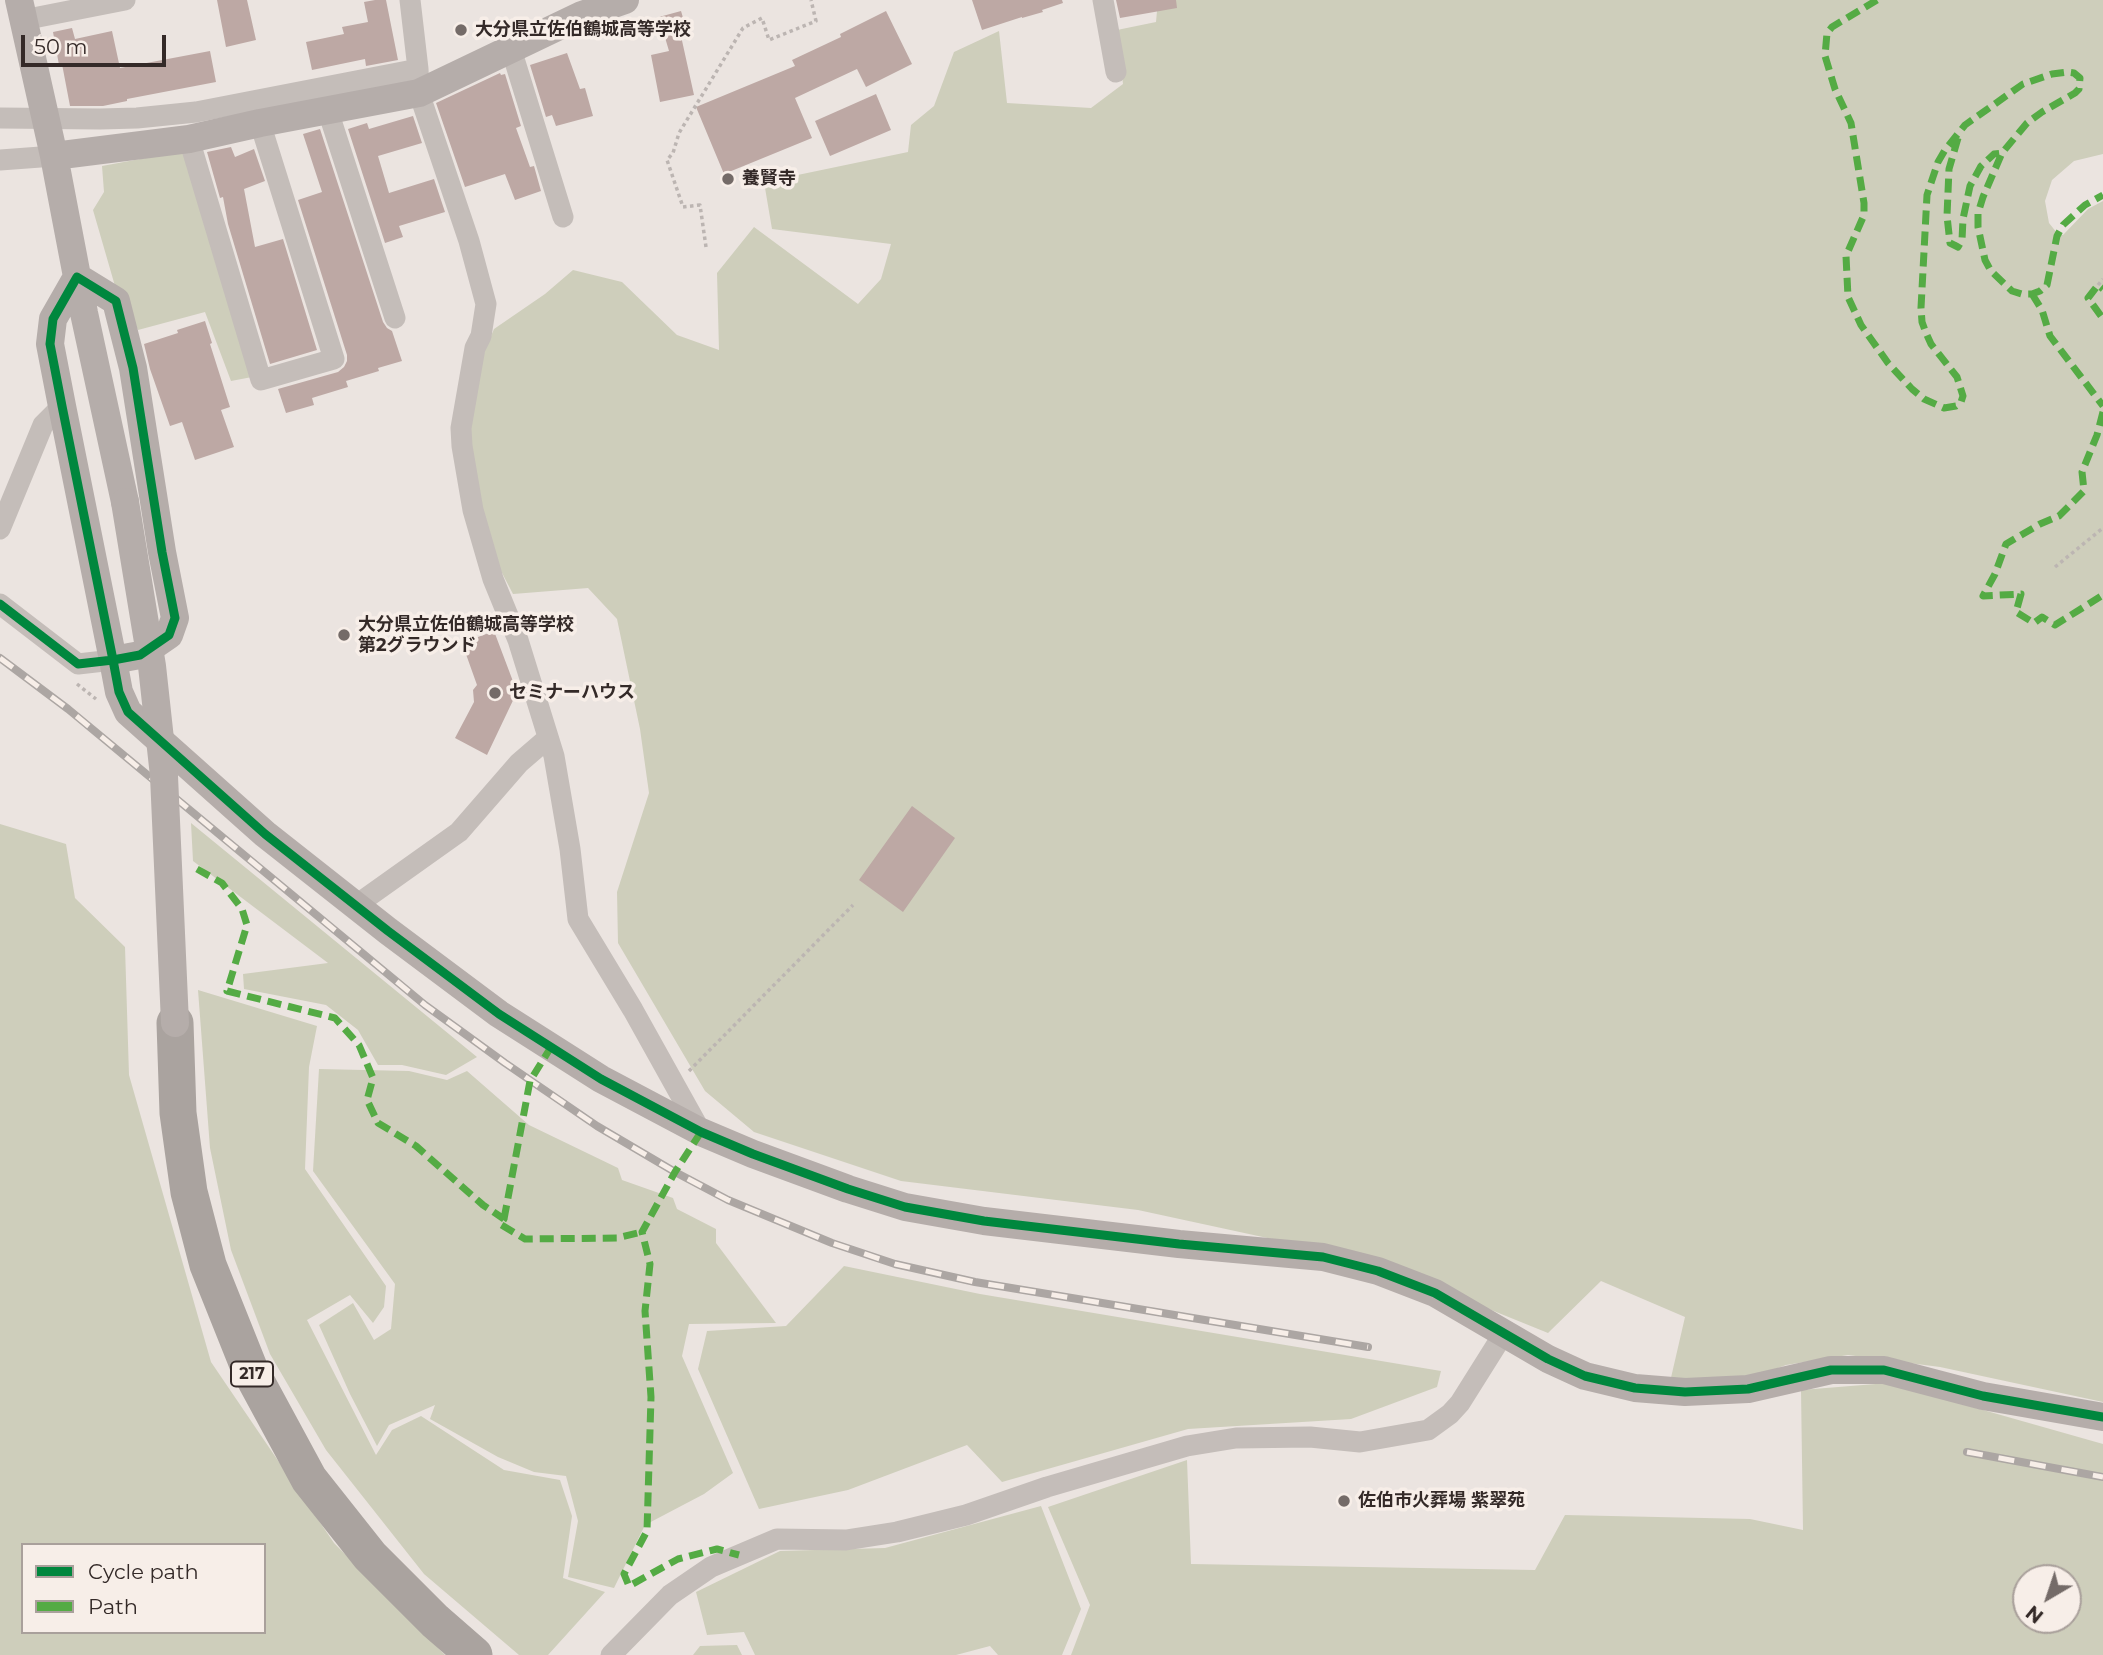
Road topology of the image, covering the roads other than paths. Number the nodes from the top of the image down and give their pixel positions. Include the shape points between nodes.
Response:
1 (125, 0) edge
2 (410, 0) edge
3 (625, 0) edge
4 (1103, 0) edge
5 (21, 10) edge
6 (511, 49) junction
7 (1116, 72) dead end
8 (419, 81) junction
9 (328, 111) junction
10 (0, 118) edge
11 (44, 119) junction
12 (260, 122) junction
13 (189, 139) junction
14 (54, 156) junction
15 (0, 160) edge
16 (563, 218) dead end
17 (77, 277) junction
18 (395, 318) dead end
19 (62, 406) junction
20 (0, 529) edge
21 (0, 604) edge
22 (113, 660) junction
23 (548, 738) junction
24 (355, 906) junction
25 (175, 1023) joint
26 (701, 1132) junction
27 (1504, 1333) junction
28 (2103, 1417) edge
29 (474, 1655) edge
30 (611, 1655) edge

1 - 5 street
2 - 8 street
3 - 6 street
4 - 7 street
5 - 11 street
6 - 8 street
6 - 16 street
8 - 9 street
8 - 11 street via 137,118
8 - 23 street via 486,304 461,428 473,510
9 - 12 street
9 - 18 street
10 - 11 street
11 - 14 street
12 - 13 street
12 - 13 street via 334,359 261,380
13 - 14 street
14 - 15 street
14 - 17 street
17 - 19 street via 53,318 51,331
17 - 22 street via 116,301 133,368 175,618 169,635 141,655
17 - 25 street, bridge via 125,502 152,666 164,776
19 - 20 street via 43,425
19 - 22 street
21 - 22 street via 78,664
22 - 24 street via 128,712 265,834
23 - 24 street via 519,763 459,832
23 - 26 street via 570,849 578,919 680,1080
24 - 26 street via 499,1014 601,1079
25 - 29 highway, 217 via 178,1114 189,1192 208,1265 250,1370 309,1479 379,1565
26 - 27 street via 905,1207 998,1223 1323,1257 1378,1270 1435,1293
27 - 28 street via 1585,1376 1635,1388 1685,1392 1748,1389 1831,1370 1884,1370 1983,1396
27 - 30 street via 1460,1403 1428,1430 1360,1442 1236,1438 1187,1446 897,1532 846,1540 777,1539 711,1567 670,1595

